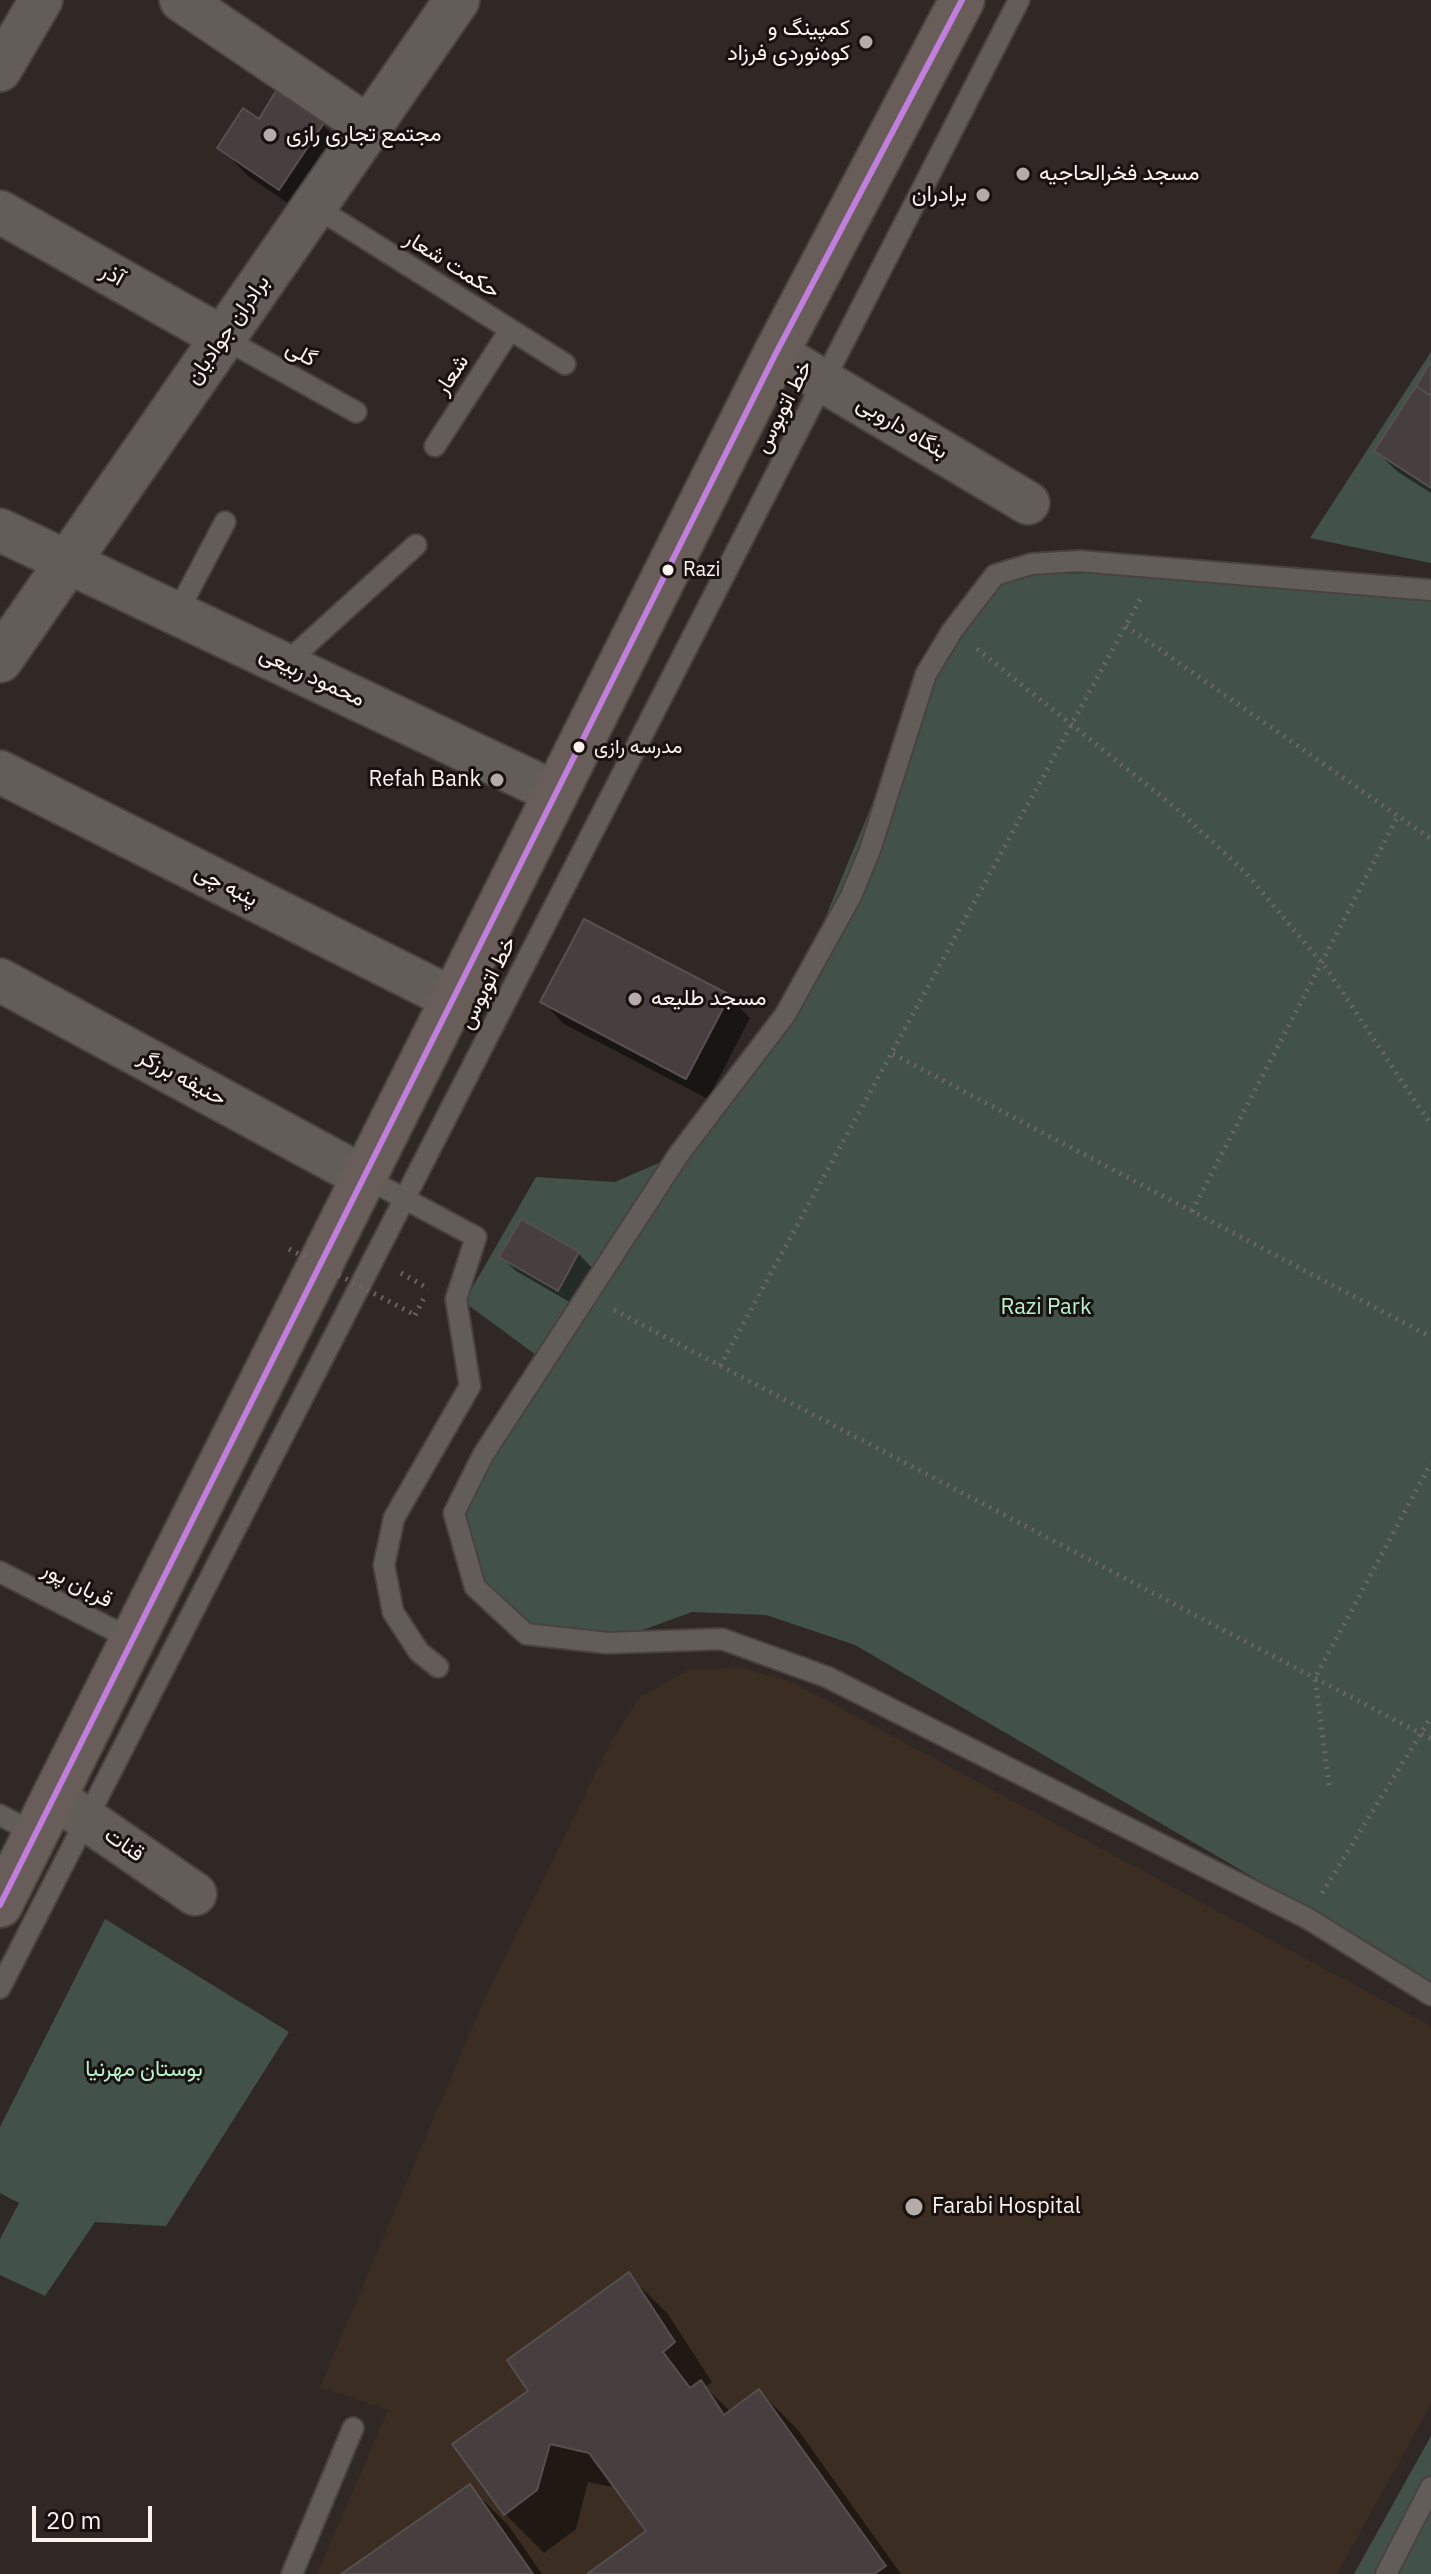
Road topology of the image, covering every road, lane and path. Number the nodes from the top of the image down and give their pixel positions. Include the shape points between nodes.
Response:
1 (41, 0) edge
2 (181, 0) edge
3 (457, 0) edge
4 (962, 0) edge
5 (1019, 0) edge
6 (0, 70) edge
7 (369, 127) junction
8 (314, 206) junction
9 (0, 212) edge
10 (510, 330) junction
11 (223, 338) junction
12 (776, 353) junction
13 (565, 364) dead end
14 (356, 412) dead end
15 (435, 446) dead end
16 (1028, 503) dead end
17 (225, 522) dead end
18 (0, 530) edge
19 (416, 545) dead end
20 (67, 564) junction
21 (1157, 567) junction
22 (1431, 590) edge
23 (177, 613) junction
24 (1126, 626) junction
25 (952, 631) junction
26 (0, 660) edge
27 (285, 664) junction
28 (1074, 724) junction
29 (0, 772) edge
30 (556, 793) junction
31 (1398, 816) junction
32 (1431, 839) edge
33 (1321, 964) junction
34 (0, 980) edge
35 (453, 999) junction
36 (893, 1054) junction
37 (1431, 1125) edge
38 (364, 1177) junction
39 (1192, 1211) junction
40 (289, 1249) dead end
41 (429, 1288) dead end
42 (589, 1296) junction
43 (1431, 1337) edge
44 (720, 1366) junction
45 (1431, 1463) edge
46 (0, 1572) edge
47 (133, 1640) junction
48 (438, 1667) dead end
49 (1315, 1678) junction
50 (1431, 1717) edge
51 (1420, 1734) junction
52 (1431, 1739) edge
53 (1329, 1785) dead end
54 (30, 1815) edge
55 (195, 1894) dead end
56 (0, 1905) edge
57 (1307, 1918) junction
58 (0, 1988) edge
59 (1431, 1995) edge
60 (353, 2428) dead end
61 (1431, 2487) edge
62 (292, 2574) edge
63 (1386, 2574) edge

1 - 6 street
2 - 7 street
3 - 7 street, برادران جوادیان
4 - 12 main road
5 - 58 lane, خط اتوبوس
7 - 8 street, برادران جوادیان
8 - 10 lane, حکمت شعار
8 - 11 street, برادران جوادیان
9 - 11 street, آذر
10 - 13 lane, حکمت شعار
10 - 15 lane, شعار
11 - 14 lane, گلی
11 - 20 street, برادران جوادیان
12 - 16 street, بنگاه داروبی
12 - 30 main road
17 - 23 lane
18 - 20 street, محمود ربیعی
19 - 27 lane
20 - 23 street, محمود ربیعی
20 - 26 street, برادران جوادیان
21 - 22 lane
21 - 24 path
21 - 25 lane via 1079,561 1031,564 995,575
23 - 27 street, محمود ربیعی
24 - 28 path
24 - 31 path
25 - 28 path
25 - 42 lane via 926,674 851,896 785,1015 679,1154
27 - 30 street, محمود ربیعی
28 - 33 path via 1246,873
28 - 36 path
29 - 35 street, پنبه چی
30 - 35 main road
31 - 32 path
31 - 33 path
33 - 37 path
33 - 39 path
34 - 38 street, حنیفه برزگر
35 - 38 main road
36 - 39 path
36 - 44 path
38 - 47 main road
38 - 48 lane via 476,1237 456,1299 470,1386 394,1518 384,1565 393,1612 419,1652
39 - 43 path
40 - 41 path, bridge via 415,1315
42 - 44 path
42 - 57 lane via 483,1455 454,1513 475,1587 526,1634 607,1643 722,1639 812,1671
44 - 49 path
45 - 49 path
46 - 47 lane, قربان پور
47 - 54 main road
49 - 51 path
49 - 53 path
50 - 51 path
51 - 52 path
51 - 57 path
54 - 55 street, قنات
54 - 56 main road
57 - 59 lane
60 - 62 lane
61 - 63 lane

